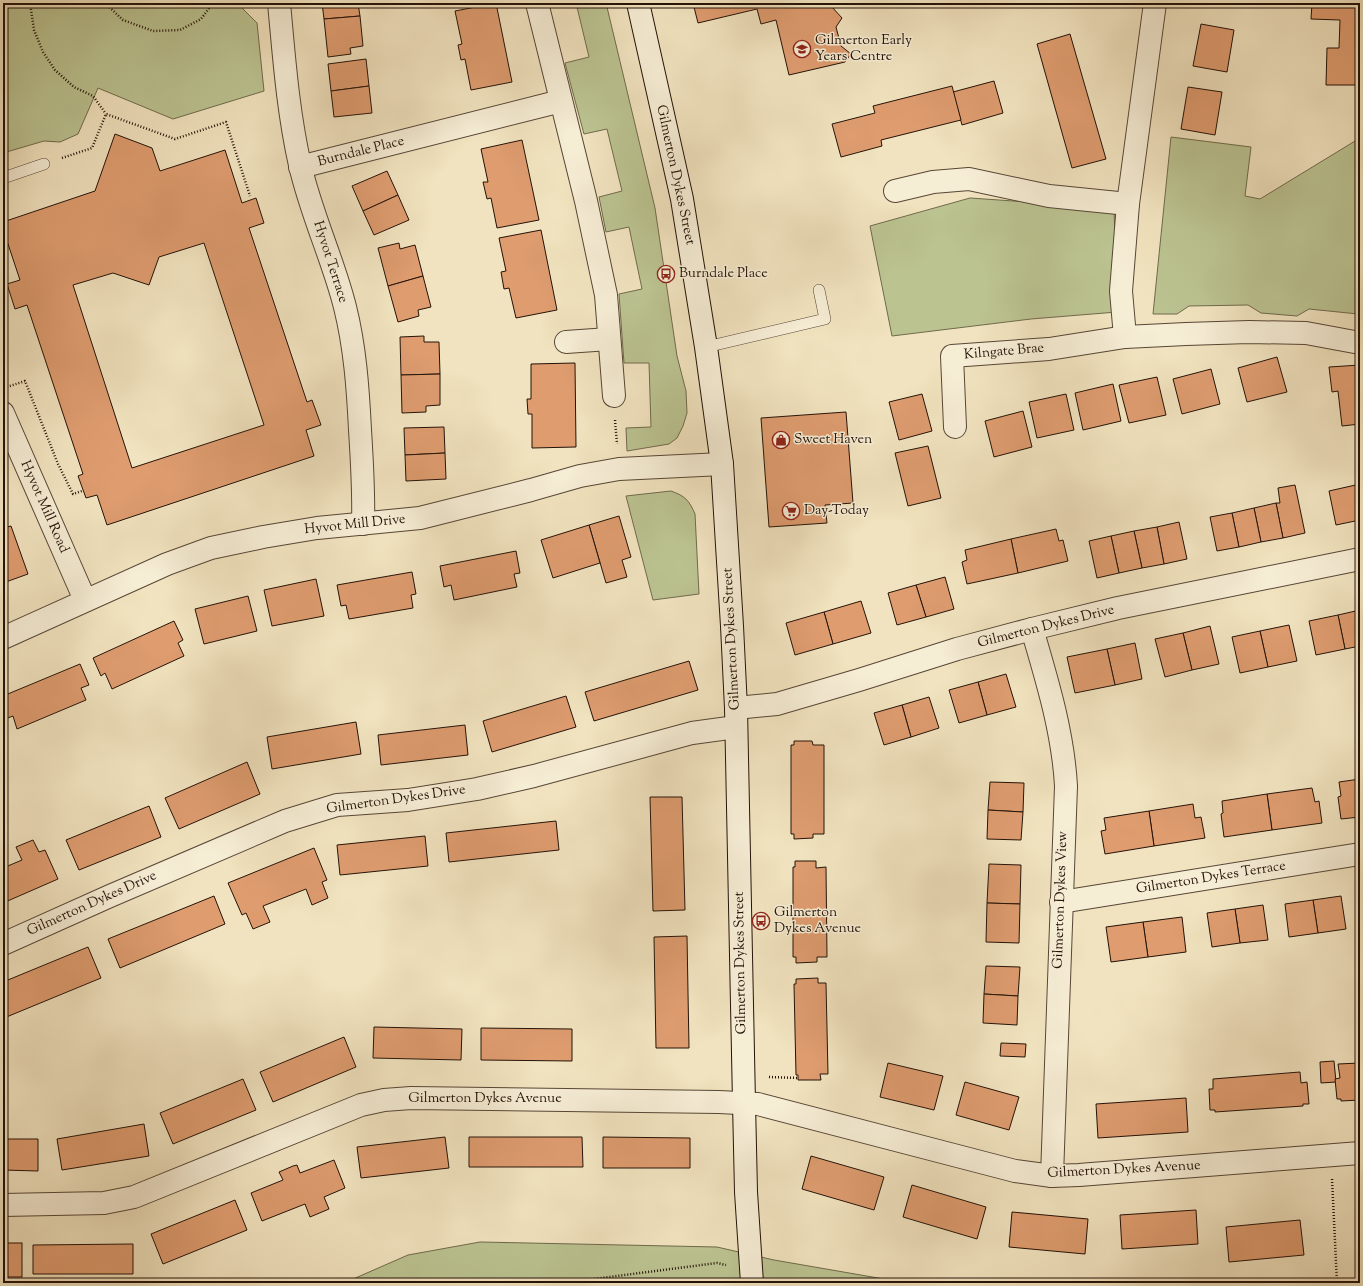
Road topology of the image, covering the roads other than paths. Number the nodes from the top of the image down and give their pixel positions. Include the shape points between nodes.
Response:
1 (279, 3) edge
2 (537, 3) edge
3 (638, 3) edge
4 (1155, 3) edge
5 (561, 101) junction
6 (44, 164) road end
7 (300, 167) junction
8 (3, 178) edge
9 (895, 191) dead end
10 (1128, 204) junction
11 (819, 290) dead end
12 (1125, 337) junction
13 (609, 339) junction
14 (566, 342) dead end
15 (1360, 343) edge
16 (706, 347) junction
17 (614, 396) road end
18 (3, 413) edge
19 (955, 427) dead end
20 (722, 464) junction
21 (363, 524) junction
22 (1360, 559) edge
23 (85, 600) junction
24 (1032, 629) junction
25 (3, 638) edge
26 (736, 717) junction
27 (1360, 854) edge
28 (1061, 902) junction
29 (3, 944) edge
30 (744, 1103) junction
31 (1360, 1153) edge
32 (1052, 1176) junction
33 (3, 1205) edge
34 (752, 1278) edge

1 - 7 street, Hyvot Terrace via 292,125
2 - 5 street
3 - 16 street, Gilmerton Dykes Street via 682,199
4 - 10 street
5 - 7 street, Burndale Place
5 - 13 street via 606,295
6 - 8 lane
7 - 21 street, Hyvot Terrace via 335,270 353,346 364,491
9 - 10 street via 932,182 970,179 1049,196
10 - 12 street via 1121,291
11 - 16 lane via 825,319
12 - 15 street, Kilngate Brae via 1249,332 1306,333
12 - 19 street, Kilngate Brae via 1049,349 952,356
13 - 14 street
13 - 17 street
16 - 20 street, Gilmerton Dykes Street
18 - 23 street, Hyvot Mill Road
20 - 21 street, Hyvot Mill Drive via 619,469 580,476 420,518
20 - 26 street, Gilmerton Dykes Street
21 - 23 street, Hyvot Mill Drive via 317,528 211,548
22 - 24 street, Gilmerton Dykes Drive via 1118,608
23 - 25 street, Hyvot Mill Drive
24 - 26 street, Gilmerton Dykes Drive
24 - 28 street, Gilmerton Dykes View via 1065,763
26 - 29 street, Gilmerton Dykes Drive via 692,733 534,776 477,789 408,800 337,806 285,821
26 - 30 street, Gilmerton Dykes Street
27 - 28 street, Gilmerton Dykes Terrace
28 - 32 street, Gilmerton Dykes View
30 - 32 street, Gilmerton Dykes Avenue via 758,1104 1015,1171
30 - 33 street, Gilmerton Dykes Avenue via 411,1098 384,1100 361,1105 134,1197 104,1203
30 - 34 street, Gilmerton Dykes Street via 746,1192
31 - 32 street, Gilmerton Dykes Avenue

